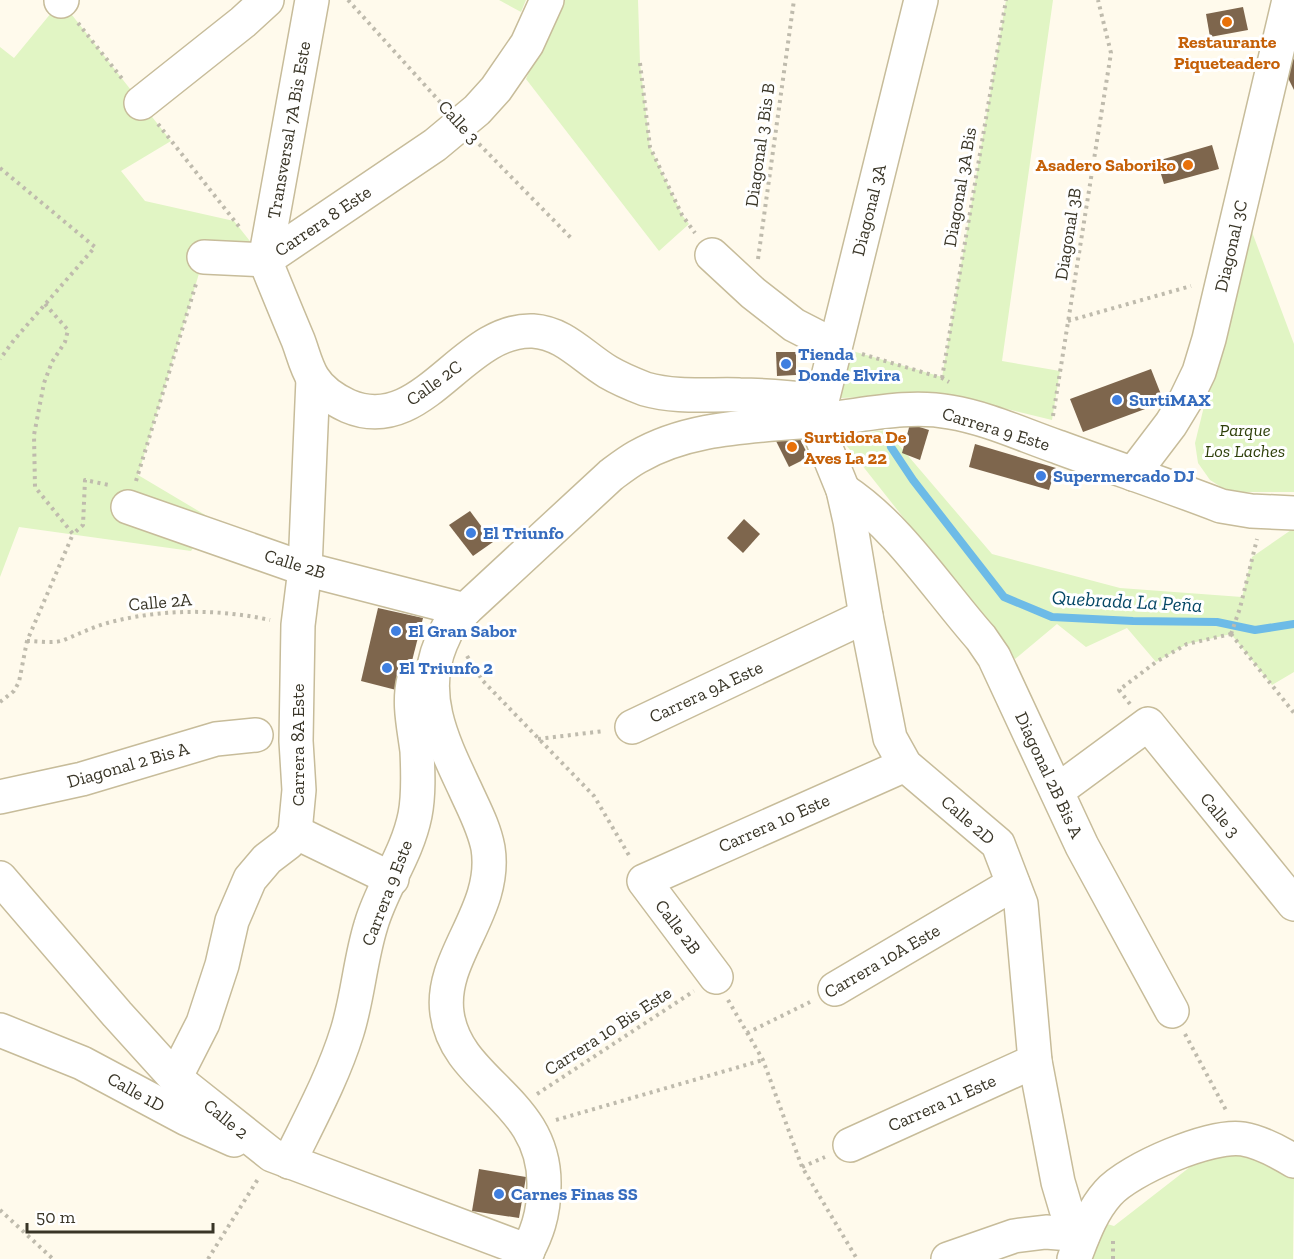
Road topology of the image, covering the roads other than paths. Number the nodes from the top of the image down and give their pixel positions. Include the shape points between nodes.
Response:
1 (267, 0) edge
2 (312, 0) edge
3 (547, 0) edge
4 (921, 0) edge
5 (1289, 0) edge
6 (141, 103) road end
7 (712, 255) road end
8 (204, 257) road end
9 (265, 260) junction
10 (835, 346) junction
11 (313, 378) junction
12 (820, 411) junction
13 (1133, 474) junction
14 (843, 490) junction
15 (128, 507) road end
16 (1279, 513) edge
17 (304, 569) junction
18 (866, 616) junction
19 (457, 618) junction
20 (436, 657) junction
21 (632, 727) road end
22 (256, 735) dead end
23 (905, 765) junction
24 (1058, 791) junction
25 (0, 797) edge
26 (296, 832) junction
27 (0, 878) edge
28 (392, 879) junction
29 (644, 881) joint
30 (1013, 884) junction
31 (1294, 904) edge
32 (716, 977) road end
33 (835, 989) road end
34 (1172, 1011) road end
35 (0, 1030) edge
36 (1035, 1061) junction
37 (175, 1078) junction
38 (1242, 1139) junction
39 (850, 1145) dead end
40 (1294, 1147) edge
41 (281, 1158) junction
42 (1294, 1161) edge
43 (1079, 1247) edge
44 (525, 1255) edge
45 (948, 1259) edge

1 - 6 street
2 - 9 street, Transversal 7A Bis Este
3 - 9 street, Carrera 8 Este via 513,67 461,125
4 - 10 street, Diagonal 3A
5 - 13 street, Diagonal 3C via 1199,372 1171,424
7 - 10 street via 794,325
8 - 9 street, Carrera 8 Este
9 - 11 street, Calle 2C
10 - 12 street, Diagonal 3A
11 - 12 street, Calle 2C via 330,396 352,408 388,411 411,403 497,339 532,331 555,336 607,372 646,389 688,396 741,394
11 - 17 street, Carrera 8A Este
12 - 13 street, Carrera 9 Este via 951,412
12 - 14 street, Calle 2D via 819,431
12 - 19 street, Carrera 9 Este via 684,437 636,457 572,510
13 - 16 street, Carrera 9 Este via 1221,506
14 - 18 street, Calle 2D
14 - 24 street, Diagonal 2B Bis A via 888,527 981,638 1005,677
15 - 17 street, Calle 2B
17 - 19 street, Calle 2B
17 - 26 street, Carrera 8A Este via 298,625
18 - 21 street, Carrera 9A Este
18 - 23 street, Calle 2D via 890,738
19 - 20 street
20 - 28 street, Carrera 9 Este via 419,670 414,681 411,697 418,768 416,804 409,838
20 - 44 street via 432,683 436,721 485,834 489,866 485,897 448,987 447,1013 463,1053 523,1118 539,1152 544,1173 543,1210
22 - 25 street, Diagonal 2 Bis A via 216,739 82,780
23 - 29 street, Carrera 10 Este
23 - 30 street, Calle 2D via 998,844
24 - 31 street, Calle 3 via 1148,724
24 - 34 street, Diagonal 2B Bis A via 1082,846
26 - 28 street
26 - 37 street, Carrera 8A Este via 250,879 232,921 207,1013
27 - 37 street, Calle 2
28 - 41 street, Carrera 9 Este via 371,924 356,1002 337,1061
29 - 32 street, Calle 2B
30 - 33 street, Carrera 10A Este
30 - 36 street, Calle 2D via 1021,904
35 - 41 street, Calle 1D via 82,1063 187,1119
36 - 39 street, Carrera 11 Este
36 - 43 street, Calle 2D via 1058,1182
37 - 41 street, Calle 2
38 - 40 street
38 - 42 street via 1264,1145
38 - 43 street via 1206,1143 1131,1175 1109,1192 1096,1209
41 - 44 street, Calle 2
43 - 45 street via 1046,1232 1014,1236

